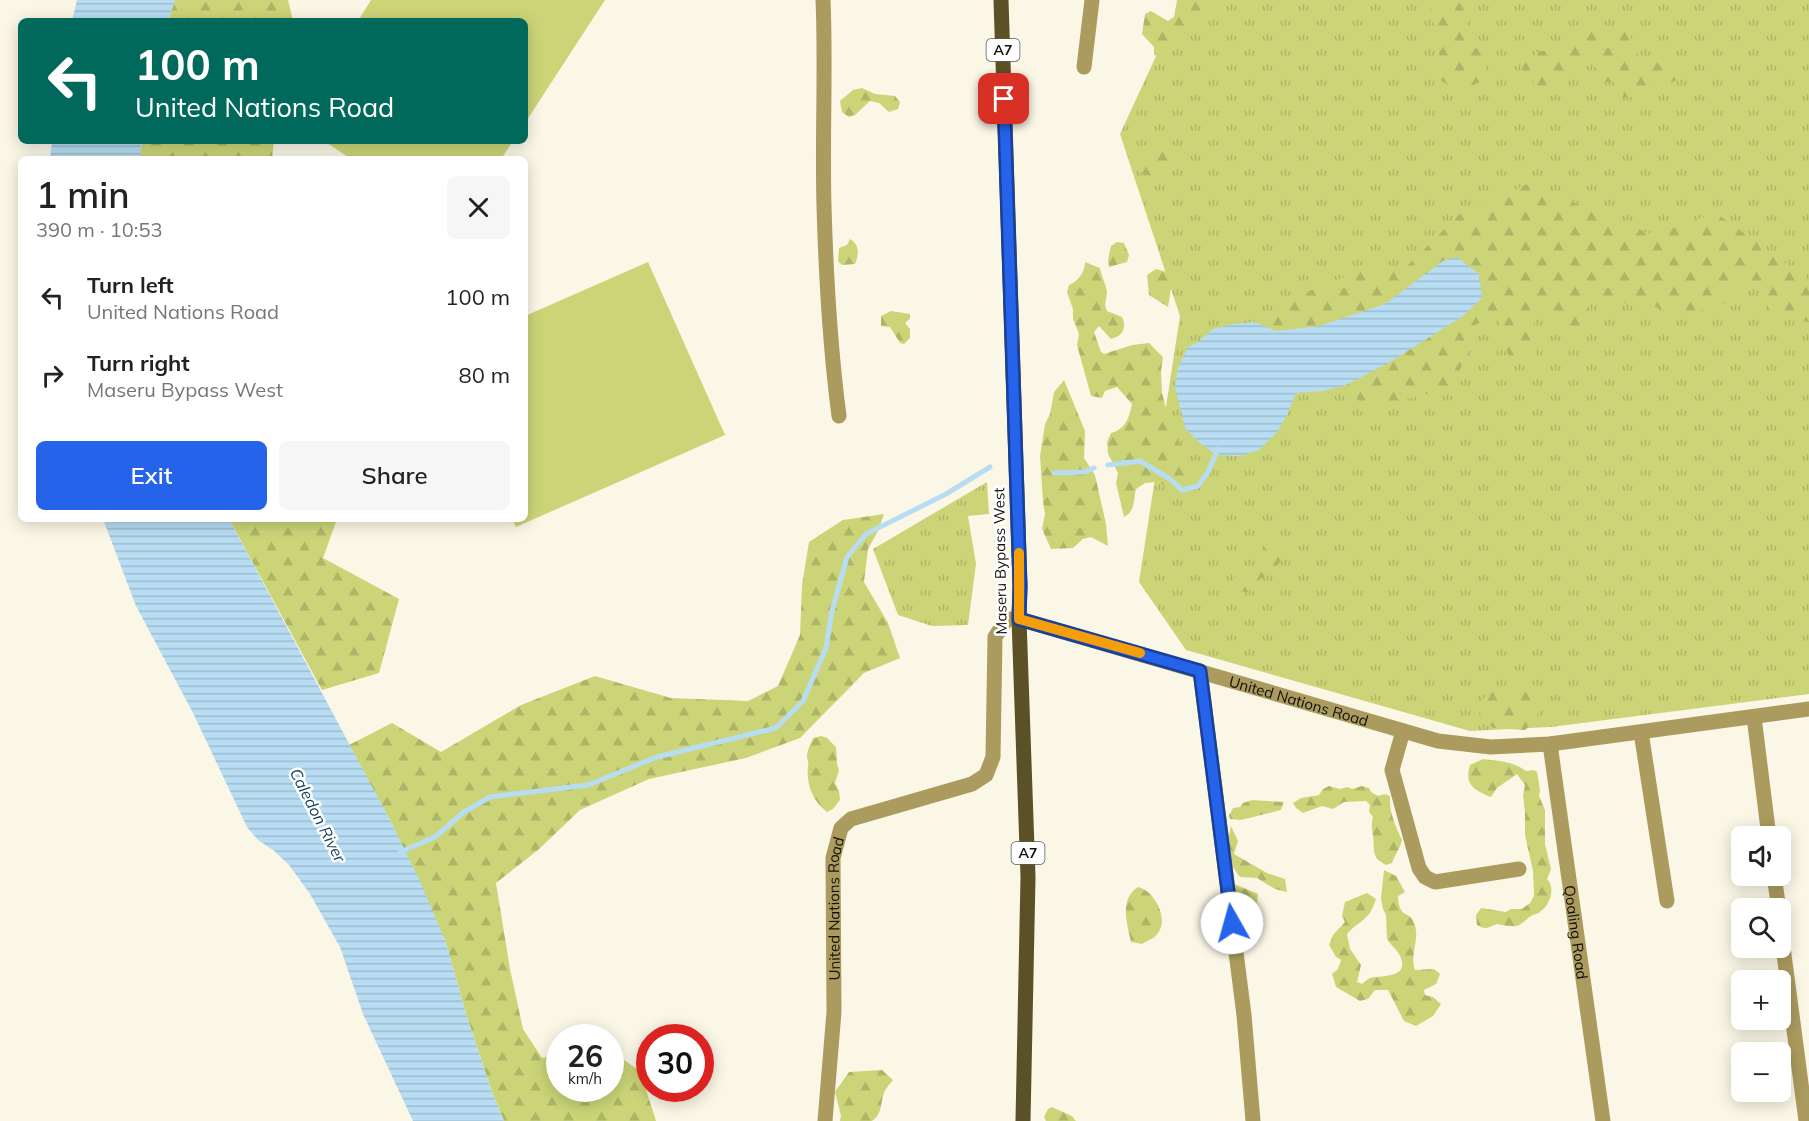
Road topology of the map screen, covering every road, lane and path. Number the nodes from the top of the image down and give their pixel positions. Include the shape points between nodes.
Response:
1 (823, 0) edge
2 (1001, 0) edge
3 (1092, 0) edge
4 (1084, 67) dead end
5 (839, 416) dead end
6 (1019, 619) junction
7 (1200, 671) junction
8 (1809, 710) edge
9 (1754, 717) junction
10 (1403, 731) junction
11 (1641, 732) junction
12 (1550, 744) junction
13 (1768, 826) edge
14 (1519, 869) dead end
15 (1667, 902) dead end
16 (1784, 958) edge
17 (825, 1121) edge
18 (1023, 1121) edge
19 (1253, 1121) edge
20 (1603, 1121) edge
21 (1806, 1121) edge

1 - 5 street via 824,205 830,350
2 - 6 main road, Maseru Bypass West / A7
3 - 4 street
6 - 7 street, United Nations Road
6 - 17 street, United Nations Road via 1007,619 995,637 993,757 986,775 962,787 852,819 841,828 833,858 834,1012
6 - 18 main road, Maseru Bypass West / A7 via 1029,877
7 - 10 street, United Nations Road
7 - 19 street via 1244,1015
8 - 9 street, United Nations Road
9 - 11 street, United Nations Road
9 - 13 street
10 - 12 street, United Nations Road via 1438,741 1491,747
10 - 14 street via 1392,770 1419,868 1425,877 1435,882
11 - 12 street, United Nations Road
11 - 15 street
12 - 20 street, Qoaling Road
16 - 21 street

